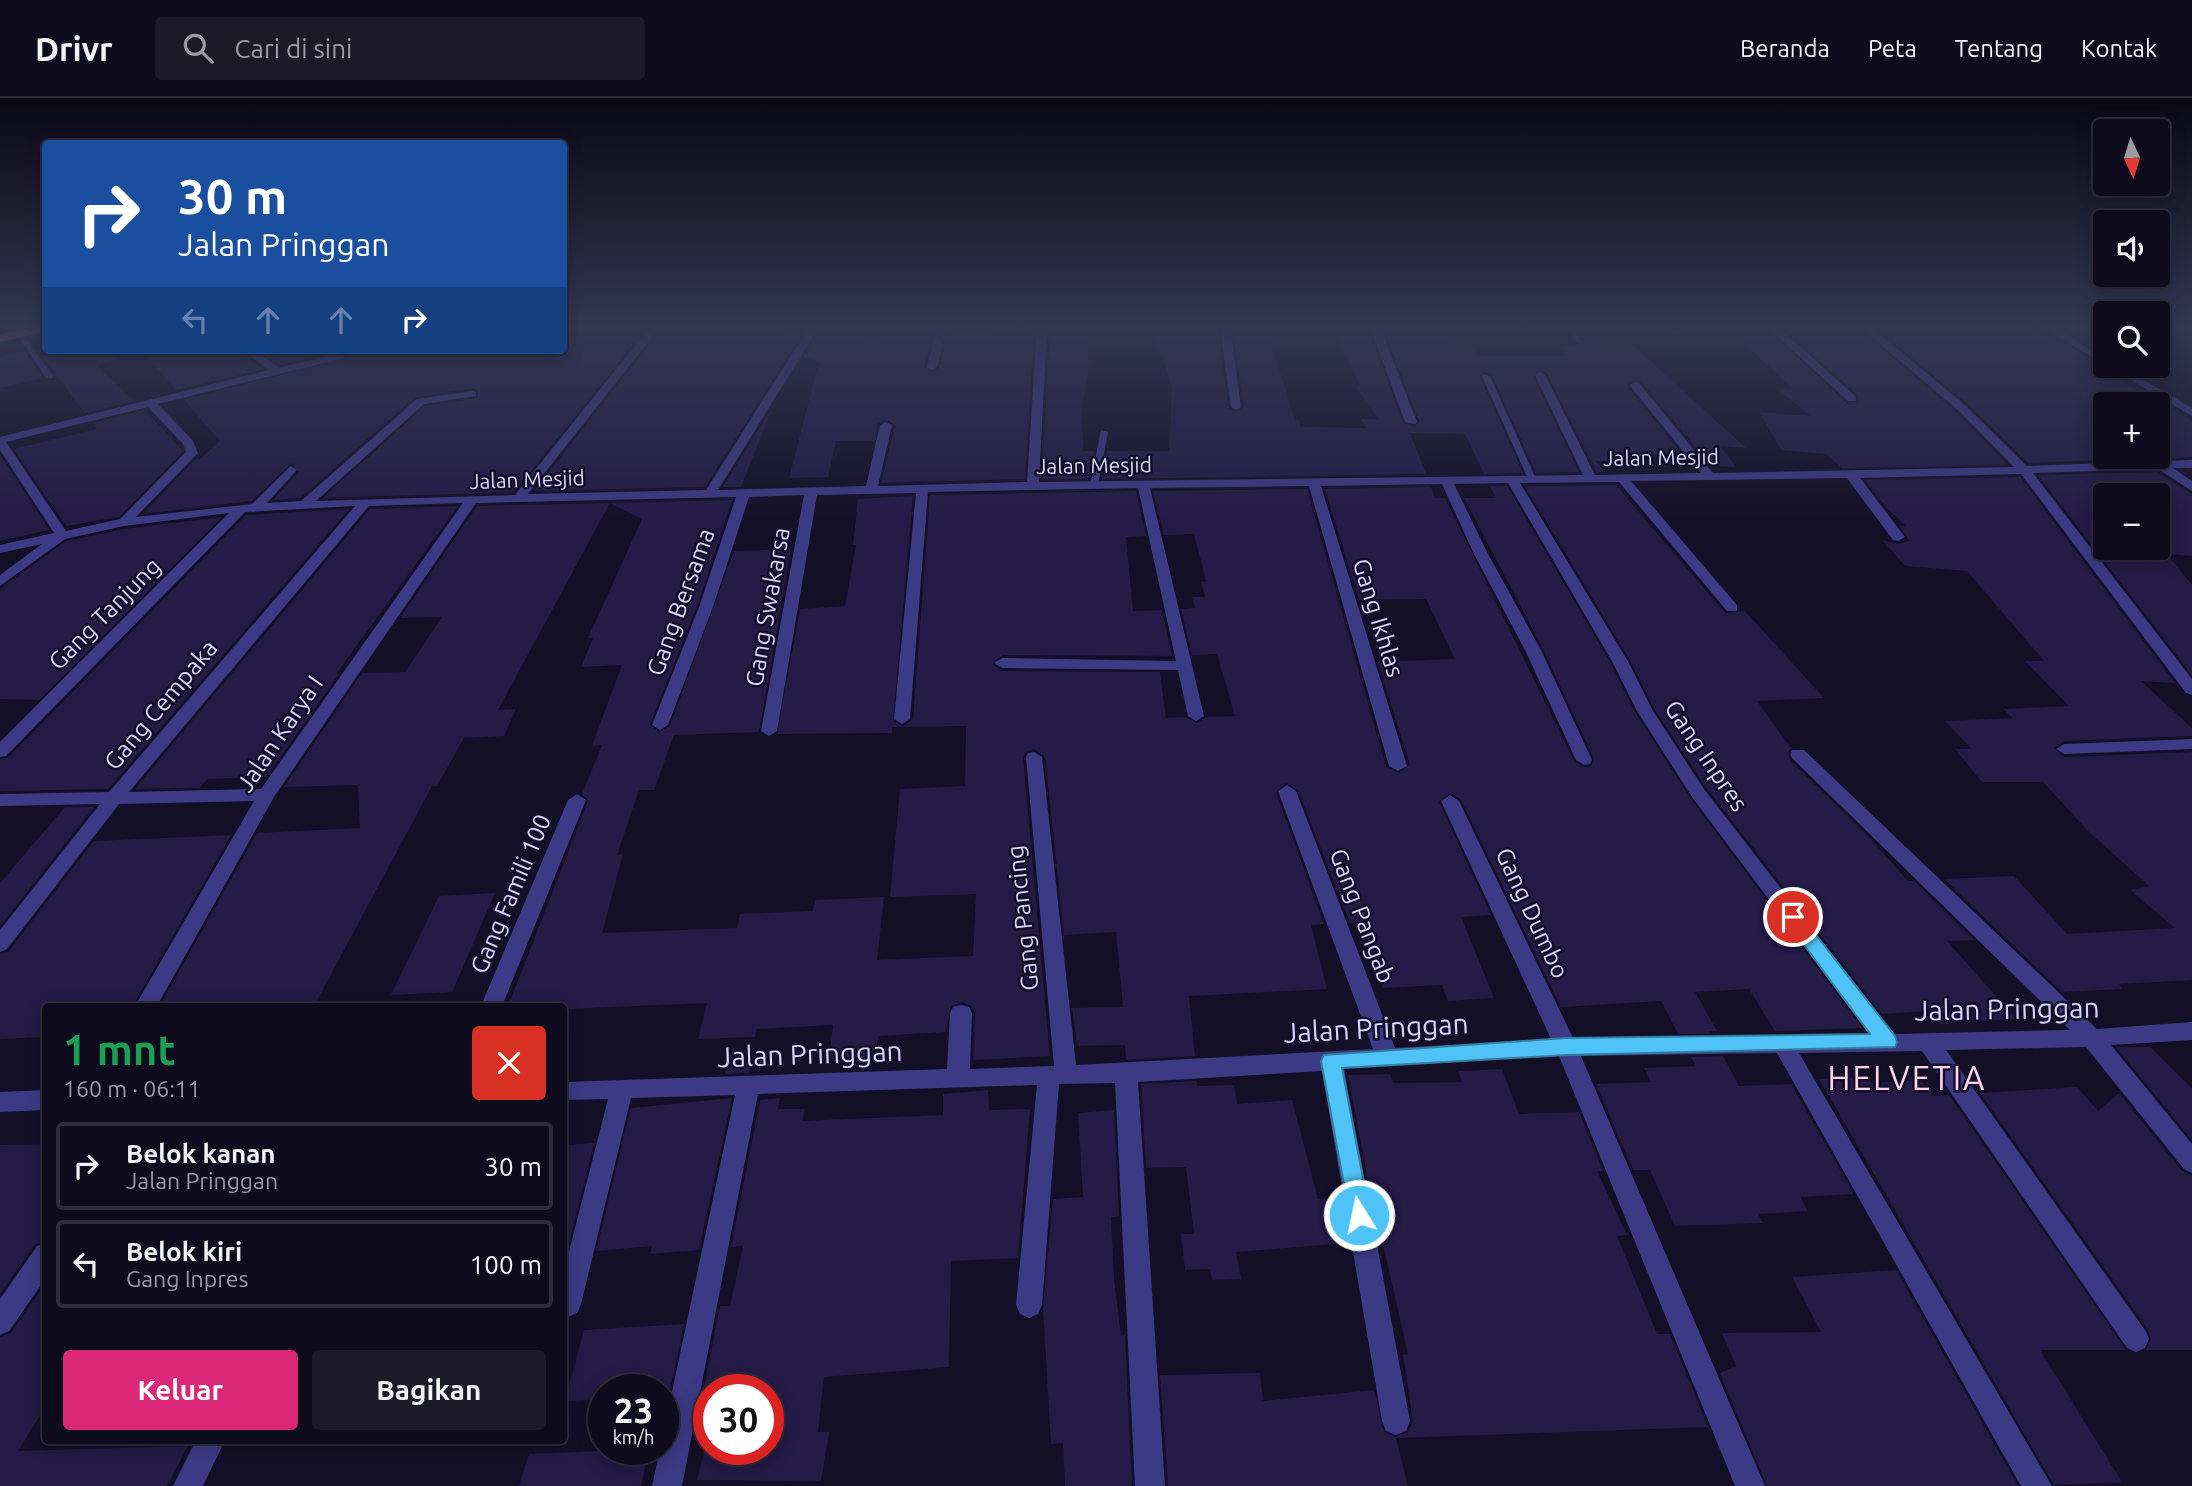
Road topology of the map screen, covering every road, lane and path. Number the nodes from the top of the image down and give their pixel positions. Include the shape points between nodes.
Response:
1 (200, 392) edge
2 (603, 392) edge
3 (774, 392) edge
4 (1038, 392) edge
5 (1234, 392) edge
6 (1400, 392) edge
7 (1493, 392) edge
8 (1548, 392) edge
9 (1641, 392) edge
10 (1844, 392) edge
11 (1943, 392) edge
12 (2156, 392) edge
13 (472, 394) dead end
14 (1852, 399) dead end
15 (152, 404) junction
16 (1236, 407) dead end
17 (2192, 413) edge
18 (1411, 422) dead end
19 (887, 425) dead end
20 (1104, 432) dead end
21 (0, 440) edge
22 (2192, 464) edge
23 (2170, 465) edge
24 (2093, 468) edge
25 (2166, 469) edge
26 (290, 470) dead end
27 (2025, 471) junction
28 (1850, 474) junction
29 (1710, 477) junction
30 (1622, 478) junction
31 (1591, 479) junction
32 (1512, 480) junction
33 (1532, 480) junction
34 (1447, 481) junction
35 (1314, 484) junction
36 (1094, 485) junction
37 (1143, 485) junction
38 (1033, 486) junction
39 (2192, 487) edge
40 (922, 490) junction
41 (871, 491) junction
42 (811, 492) junction
43 (744, 493) junction
44 (710, 494) junction
45 (518, 499) junction
46 (471, 501) junction
47 (365, 502) junction
48 (304, 505) junction
49 (249, 508) junction
50 (124, 522) junction
51 (62, 536) junction
52 (1898, 537) dead end
53 (0, 549) edge
54 (0, 582) edge
55 (1732, 608) dead end
56 (1002, 663) dead end
57 (1186, 666) junction
58 (2192, 690) edge
59 (1196, 716) dead end
60 (902, 719) dead end
61 (660, 725) dead end
62 (769, 731) dead end
63 (2192, 744) edge
64 (2064, 749) dead end
65 (0, 752) edge
66 (1798, 754) dead end
67 (1034, 757) dead end
68 (1584, 760) dead end
69 (1398, 765) dead end
70 (1287, 792) dead end
71 (266, 795) junction
72 (113, 799) junction
73 (0, 800) edge
74 (577, 800) dead end
75 (1450, 801) dead end
76 (0, 944) edge
77 (148, 1003) edge
78 (492, 1003) edge
79 (961, 1013) dead end
80 (2192, 1031) edge
81 (2092, 1038) junction
82 (1888, 1042) junction
83 (1927, 1042) junction
84 (1783, 1044) junction
85 (1566, 1046) junction
86 (1388, 1059) junction
87 (1331, 1061) junction
88 (1126, 1073) junction
89 (1057, 1075) junction
90 (958, 1078) junction
91 (748, 1086) junction
92 (622, 1089) junction
93 (567, 1091) edge
94 (42, 1100) edge
95 (0, 1102) edge
96 (2192, 1162) edge
97 (42, 1261) edge
98 (568, 1304) dead end
99 (1029, 1305) dead end
100 (0, 1322) edge
101 (2136, 1339) dead end
102 (1396, 1421) dead end
103 (209, 1444) edge
104 (188, 1486) edge
105 (667, 1486) edge
106 (1150, 1486) edge
107 (1750, 1486) edge
108 (2038, 1486) edge

1 - 15 street
2 - 45 street
3 - 44 street
4 - 38 street
5 - 16 street
6 - 18 street
7 - 33 lane
8 - 31 street
9 - 29 street
10 - 14 street
11 - 27 street
12 - 17 street
13 - 48 street via 421,401
15 - 21 street
15 - 50 street via 189,443 192,453
19 - 41 street
20 - 36 lane
21 - 51 street
22 - 23 street, Jalan Mesjid
24 - 27 street, Jalan Mesjid
25 - 39 street
26 - 49 street, Gang Tanjung
27 - 28 street, Jalan Mesjid
27 - 58 street
28 - 29 street, Jalan Mesjid
28 - 52 street
29 - 30 street, Jalan Mesjid
30 - 31 street, Jalan Mesjid
30 - 55 street
31 - 33 street, Jalan Mesjid
32 - 33 street, Jalan Mesjid
32 - 34 street, Jalan Mesjid
32 - 82 street, Gang Inpres via 1645,711 1698,793
34 - 35 street, Jalan Mesjid
34 - 68 street
35 - 37 street, Jalan Mesjid
35 - 69 street, Gang Ikhlas
36 - 37 street, Jalan Mesjid
36 - 38 street, Jalan Mesjid
37 - 57 street
38 - 40 street, Jalan Mesjid
40 - 41 street, Jalan Mesjid
40 - 60 street
41 - 42 street, Jalan Mesjid
42 - 43 street, Jalan Mesjid
42 - 62 street, Gang Swakarsa
43 - 44 street, Jalan Mesjid
43 - 61 street, Gang Bersama
44 - 45 street, Jalan Mesjid
45 - 46 street, Jalan Mesjid
46 - 47 street, Jalan Mesjid
46 - 71 street, Jalan Karya I
47 - 48 street, Jalan Mesjid
47 - 72 street, Gang Cempaka
48 - 49 street, Jalan Mesjid
49 - 50 street, Jalan Mesjid
49 - 65 street, Gang Tanjung
50 - 51 street, Jalan Mesjid
51 - 53 street, Jalan Mesjid
51 - 54 street
56 - 57 street
57 - 59 street
63 - 64 street
66 - 81 street
67 - 89 street, Gang Pancing
70 - 86 street, Gang Pangab
71 - 72 street
71 - 77 street, Jalan Karya I
72 - 73 street
72 - 76 street, Gang Cempaka
74 - 78 street, Gang Famili 100
75 - 85 street, Gang Dumbo
79 - 90 street
80 - 81 street, Jalan Pringgan
81 - 83 street, Jalan Pringgan
81 - 96 street
82 - 83 street, Jalan Pringgan
82 - 84 street, Jalan Pringgan
83 - 101 street
84 - 85 street, Jalan Pringgan
84 - 108 street
85 - 86 street, Jalan Pringgan
85 - 107 street, Gang Dumbo
86 - 87 street, Jalan Pringgan
87 - 88 street, Jalan Pringgan
87 - 102 street
88 - 89 street, Jalan Pringgan
88 - 106 street
89 - 90 street, Jalan Pringgan
89 - 99 street, Gang Pancing
90 - 91 street, Jalan Pringgan
91 - 92 street, Jalan Pringgan
91 - 105 street
92 - 93 street, Jalan Pringgan
92 - 98 street
94 - 95 street
97 - 100 street
103 - 104 street

